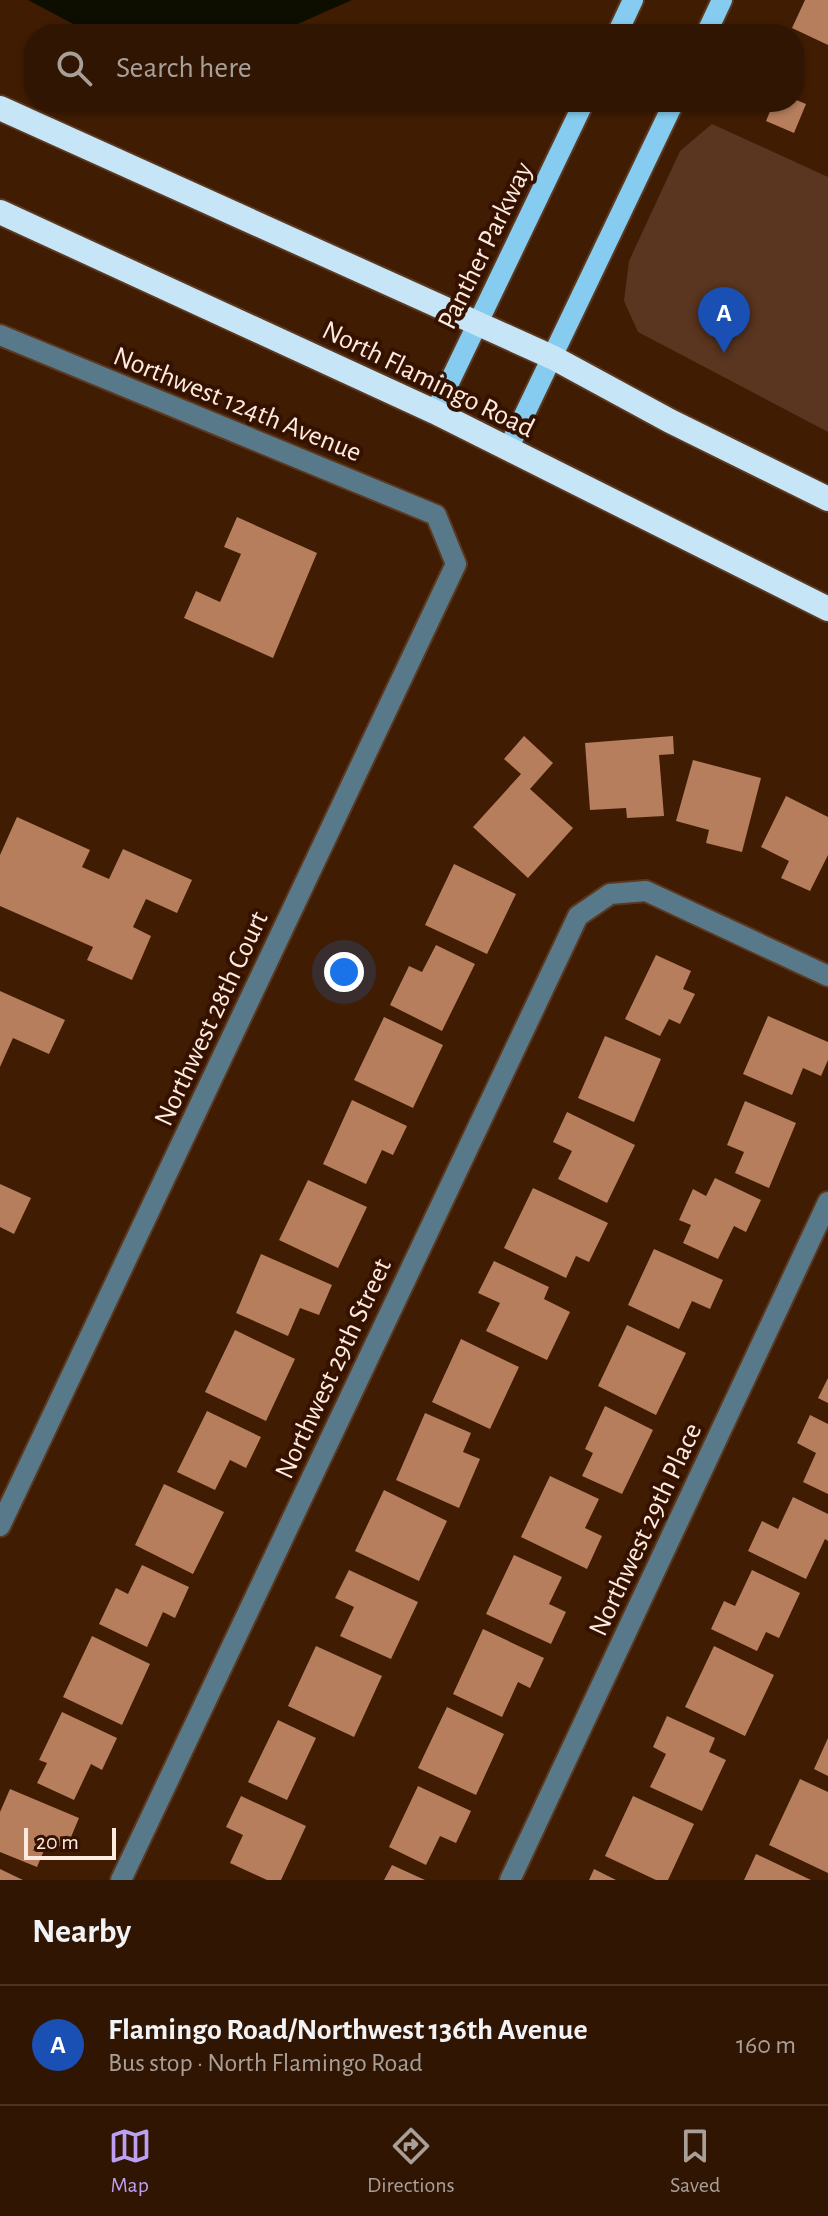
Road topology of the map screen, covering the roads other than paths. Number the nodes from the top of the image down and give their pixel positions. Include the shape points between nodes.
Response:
1 (633, 0) edge
2 (722, 0) edge
3 (622, 24) edge
4 (711, 24) edge
5 (0, 108) edge
6 (579, 112) edge
7 (669, 112) edge
8 (0, 212) edge
9 (478, 322) junction
10 (0, 335) edge
11 (554, 358) junction
12 (435, 412) junction
13 (508, 449) junction
14 (828, 499) edge
15 (446, 531) joint
16 (828, 609) edge
17 (828, 976) edge
18 (828, 1202) edge
19 (0, 1526) edge
20 (121, 1880) edge
21 (510, 1880) edge

1 - 3 main road
2 - 4 main road
5 - 9 highway
6 - 9 main road, Panther Parkway
7 - 11 main road
8 - 12 highway, North Flamingo Road
9 - 11 highway
9 - 12 main road, Panther Parkway
10 - 15 street, Northwest 124th Avenue via 436,515
11 - 13 main road
11 - 14 highway
12 - 13 highway, North Flamingo Road
13 - 16 highway, North Flamingo Road
15 - 19 street, Northwest 28th Court via 456,564
17 - 20 street, Northwest 29th Street via 646,891 610,894 578,916
18 - 21 street, Northwest 29th Place

